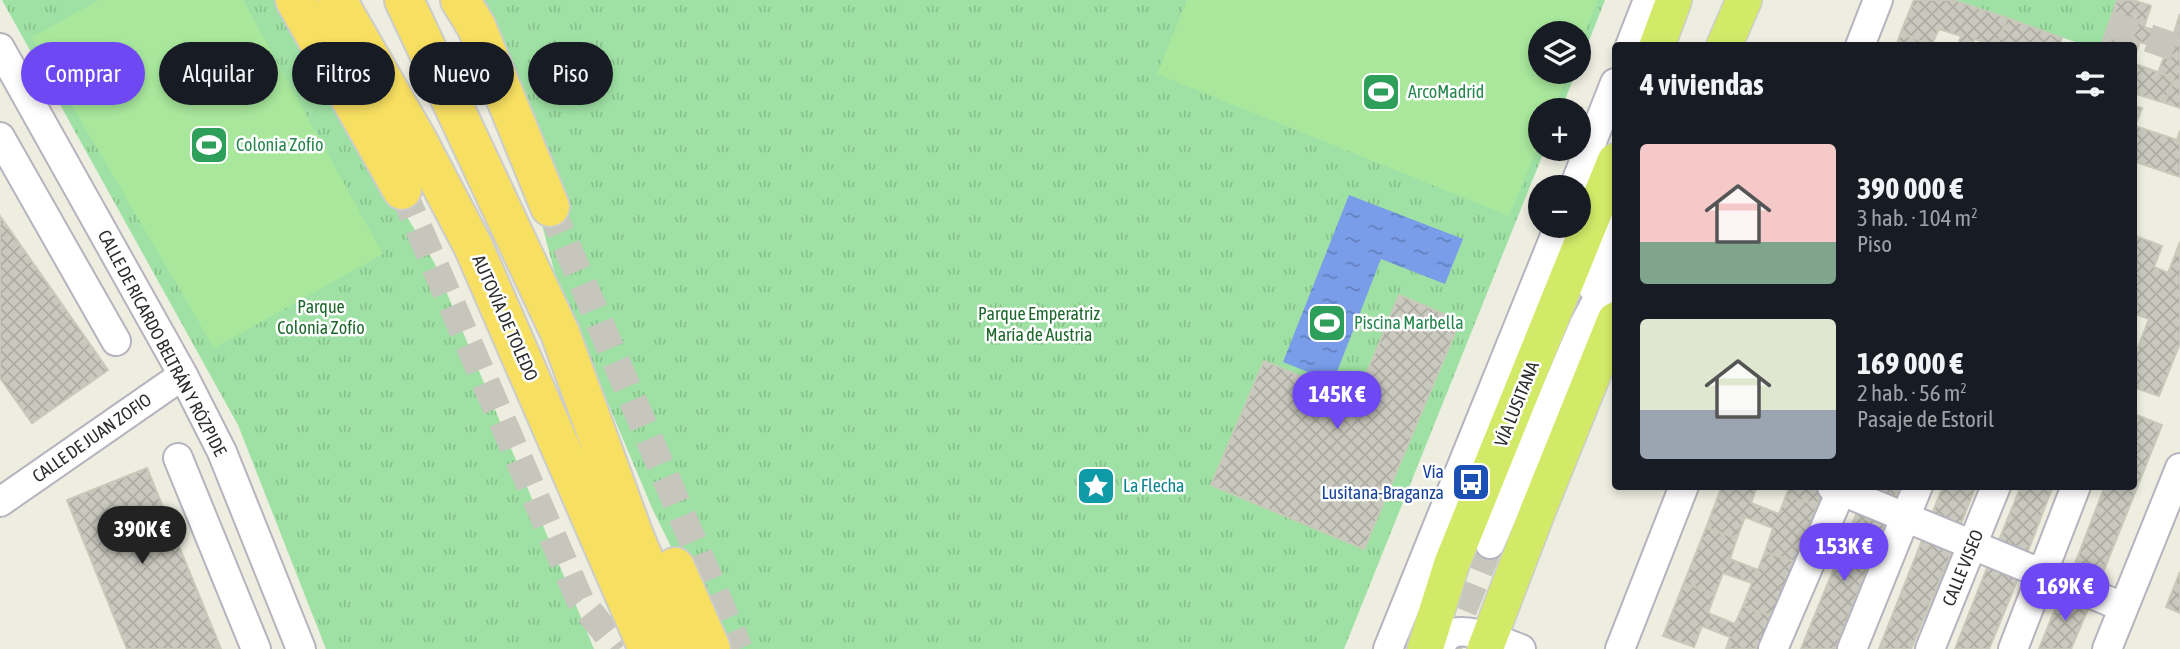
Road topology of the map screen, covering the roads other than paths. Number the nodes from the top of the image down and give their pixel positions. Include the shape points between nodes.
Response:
1 (295, 0) edge
2 (337, 0) edge
3 (404, 0) edge
4 (460, 0) edge
5 (1648, 0) edge
6 (1674, 0) edge
7 (1744, 0) edge
8 (1878, 0) edge
9 (1632, 42) edge
10 (1658, 42) edge
11 (1726, 42) edge
12 (1862, 42) edge
13 (1, 51) edge
14 (1612, 95) edge
15 (0, 137) edge
16 (1612, 164) edge
17 (1591, 179) edge
18 (1591, 188) edge
19 (402, 190) tunnel mouth
20 (1591, 199) edge
21 (550, 207) tunnel mouth
22 (1554, 238) edge
23 (1571, 238) edge
24 (1612, 277) edge
25 (502, 312) junction
26 (1600, 323) edge
27 (560, 333) junction
28 (116, 341) dead end
29 (183, 375) junction
30 (178, 458) dead end
31 (2180, 468) edge
32 (1682, 490) edge
33 (1838, 490) edge
34 (1844, 490) edge
35 (1916, 490) edge
36 (1994, 490) edge
37 (2074, 490) edge
38 (0, 502) edge
39 (1905, 517) junction
40 (1490, 544) tunnel mouth
41 (1972, 544) junction
42 (2043, 573) junction
43 (2123, 607) junction
44 (1499, 645) edge
45 (256, 649) edge
46 (301, 649) edge
47 (622, 649) edge
48 (648, 649) edge
49 (681, 649) edge
50 (711, 649) edge
51 (1388, 649) edge
52 (1425, 649) edge
53 (1438, 649) edge
54 (1620, 649) edge
55 (1773, 649) edge
56 (1852, 649) edge
57 (1930, 649) edge
58 (2013, 649) edge
59 (2107, 649) edge

1 - 19 highway
2 - 25 highway, AUTOVÍA DE TOLEDO via 418,141
3 - 27 highway
4 - 21 highway via 476,26
5 - 9 street
6 - 10 main road
7 - 11 main road
8 - 12 street
13 - 29 street, CALLE DE RICARDO BELTRÁN Y RÓZPIDE
14 - 17 street
15 - 28 street
16 - 18 main road, VÍA LUSITANA
20 - 26 street via 1603,233
22 - 51 street
23 - 52 main road, VÍA LUSITANA
24 - 26 street
25 - 47 highway via 521,382
25 - 48 highway, AUTOVÍA DE TOLEDO
26 - 40 street
26 - 44 main road
27 - 49 highway
27 - 50 highway via 595,392
29 - 38 street, CALLE DE JUAN ZOFIO
29 - 46 street, CALLE DE RICARDO BELTRÁN Y RÓZPIDE via 222,452
30 - 45 street
31 - 43 street
32 - 54 street
33 - 55 street
34 - 39 street
35 - 39 street
36 - 41 street, CALLE VISEO
37 - 42 street
39 - 41 street
39 - 56 street
41 - 42 street
41 - 57 street, CALLE VISEO
42 - 43 street
42 - 58 street
43 - 59 street
44 - 53 street via 1458,632 1450,634

